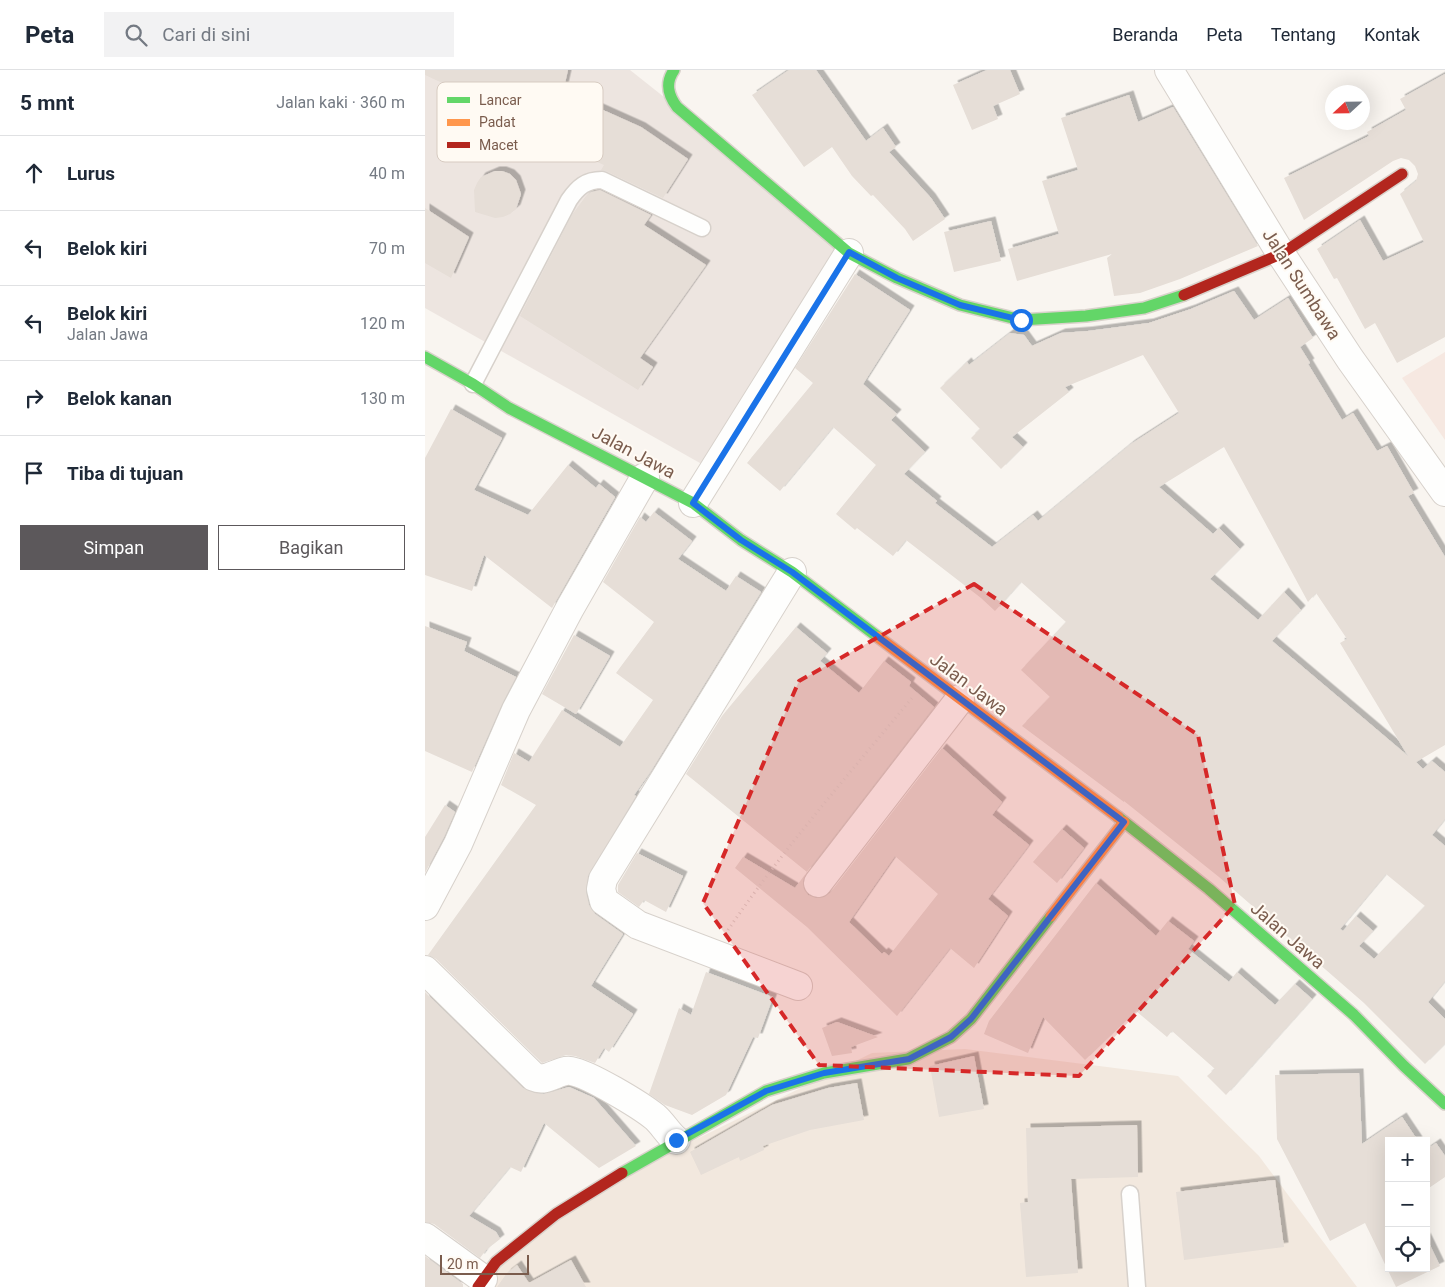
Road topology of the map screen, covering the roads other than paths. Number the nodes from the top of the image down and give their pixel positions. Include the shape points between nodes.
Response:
1 (674, 70) edge
2 (1169, 70) edge
3 (1402, 174) dead end
4 (702, 228) dead end
5 (849, 252) junction
6 (1281, 254) junction
7 (425, 357) edge
8 (473, 384) junction
9 (645, 477) junction
10 (1445, 492) edge
11 (693, 503) junction
12 (792, 572) junction
13 (960, 699) junction
14 (1124, 822) junction
15 (818, 883) dead end
16 (425, 906) edge
17 (425, 970) edge
18 (798, 986) dead end
19 (1445, 1104) edge
20 (667, 1131) junction
21 (1130, 1194) dead end
22 (425, 1237) edge
23 (476, 1277) edge
24 (1137, 1287) edge

1 - 5 street via 669,77 668,89 677,107
2 - 6 street, Jalan Sumbawa
3 - 6 street
4 - 8 lane via 602,180 589,181 578,188
5 - 6 street via 897,278 960,305 1021,320 1145,308
5 - 11 street
6 - 10 street, Jalan Sumbawa via 1350,359
7 - 8 street, Jalan Jawa
8 - 9 street, Jalan Jawa via 509,408
9 - 11 street, Jalan Jawa
9 - 16 street via 516,710 458,844
11 - 12 street, Jalan Jawa via 741,540
12 - 13 street, Jalan Jawa
12 - 18 street via 601,885 602,897 607,904 638,925
13 - 14 street, Jalan Jawa
13 - 15 street
14 - 19 street, Jalan Jawa via 1283,952
14 - 20 street via 971,1019 951,1037 909,1059 824,1073 766,1091
17 - 20 street via 535,1078 543,1079 566,1070 575,1072 625,1098
20 - 23 street via 614,1176 556,1214
21 - 24 lane
22 - 23 street

